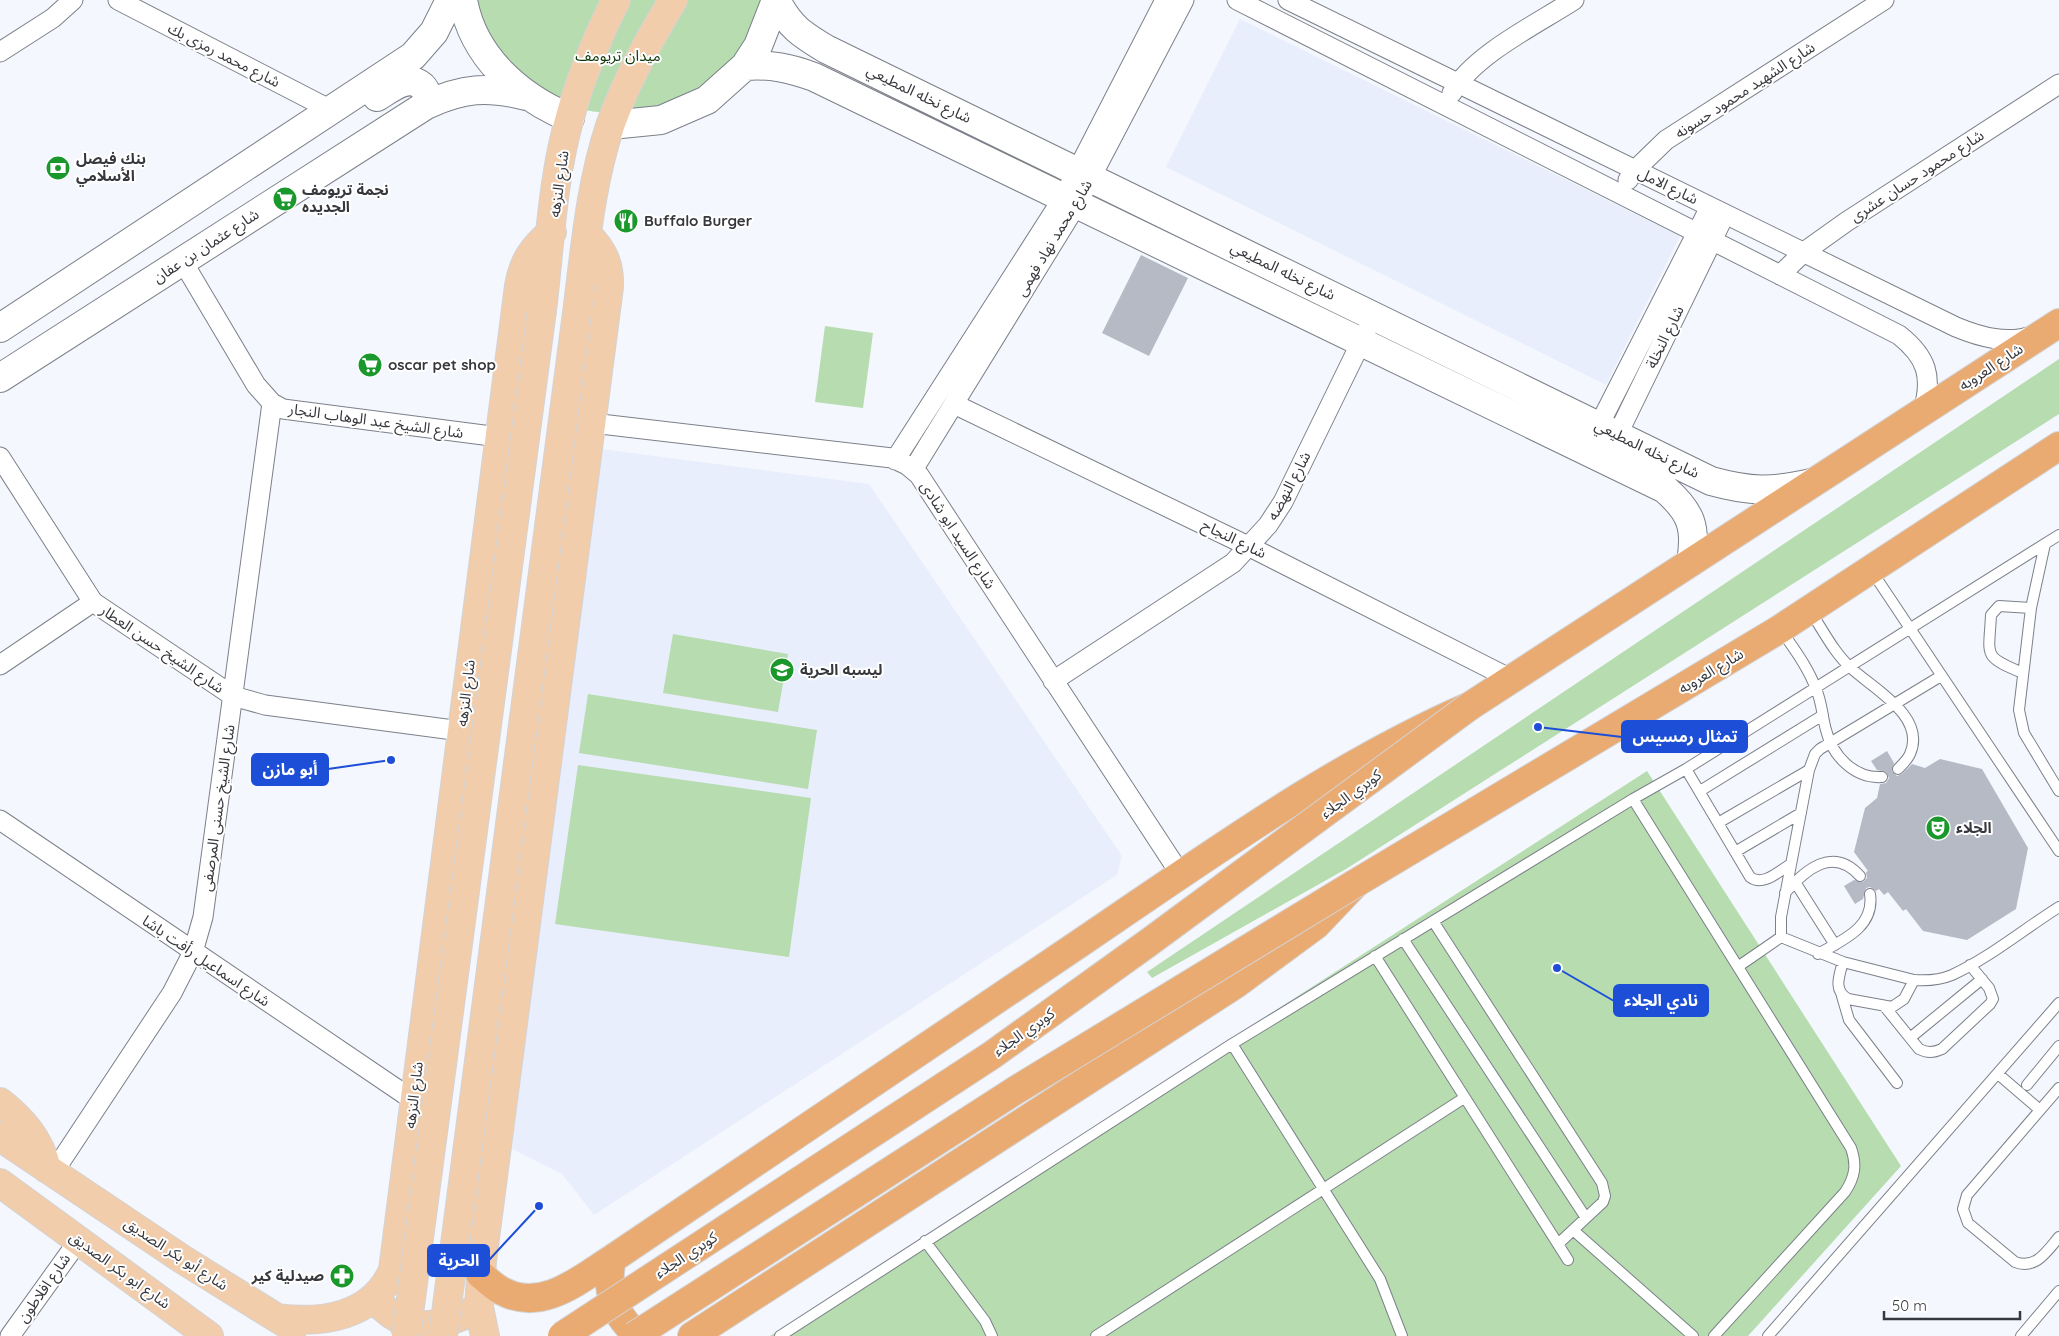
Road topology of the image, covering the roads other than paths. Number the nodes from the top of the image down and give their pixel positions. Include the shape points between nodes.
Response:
1 (73, 0) edge
2 (118, 0) edge
3 (450, 0) edge
4 (463, 0) edge
5 (616, 0) edge
6 (673, 0) edge
7 (776, 0) edge
8 (1165, 0) edge
9 (1184, 0) edge
10 (1237, 0) edge
11 (1288, 0) edge
12 (1574, 0) edge
13 (1884, 0) edge
14 (0, 52) edge
15 (745, 66) junction
16 (1458, 83) junction
17 (2059, 84) edge
18 (526, 96) junction
19 (426, 105) junction
20 (338, 106) junction
21 (1446, 106) junction
22 (570, 118) junction
23 (610, 125) junction
24 (1635, 170) junction
25 (1084, 174) junction
26 (1618, 193) junction
27 (1070, 201) junction
28 (1717, 210) junction
29 (552, 232) junction
30 (587, 234) junction
31 (1704, 236) junction
32 (1804, 252) junction
33 (183, 262) junction
34 (1780, 275) junction
35 (1374, 316) junction
36 (2056, 325) edge
37 (0, 328) edge
38 (1361, 342) junction
39 (0, 378) edge
40 (272, 403) junction
41 (954, 404) junction
42 (1923, 411) junction
43 (592, 423) junction
44 (1608, 430) junction
45 (499, 437) junction
46 (2059, 446) edge
47 (1595, 456) junction
48 (0, 458) edge
49 (895, 460) junction
50 (913, 470) junction
51 (1812, 483) junction
52 (2059, 535) edge
53 (2045, 544) junction
54 (1250, 546) junction
55 (1692, 562) junction
56 (1871, 570) junction
57 (93, 602) junction
58 (2031, 608) junction
59 (1810, 610) junction
60 (1780, 629) junction
61 (1910, 629) junction
62 (0, 665) edge
63 (1850, 668) junction
64 (2023, 674) junction
65 (1941, 676) junction
66 (1511, 679) junction
67 (1053, 681) junction
68 (1816, 688) junction
69 (233, 696) junction
70 (1896, 703) junction
71 (1470, 706) junction
72 (1823, 715) junction
73 (461, 731) junction
74 (1830, 743) junction
75 (1686, 769) junction
76 (1898, 769) dead end
77 (1809, 770) junction
78 (1882, 777) dead end
79 (1700, 791) junction
80 (2059, 791) edge
81 (1633, 799) junction
82 (1801, 812) junction
83 (0, 820) edge
84 (1718, 823) junction
85 (2059, 851) edge
86 (1735, 852) junction
87 (1791, 864) junction
88 (1180, 875) junction
89 (1860, 876) dead end
90 (1795, 882) junction
91 (1356, 883) junction
92 (1785, 894) junction
93 (1870, 894) dead end
94 (2059, 907) edge
95 (1433, 921) junction
96 (1781, 937) junction
97 (1403, 939) junction
98 (1835, 945) junction
99 (193, 952) junction
100 (1818, 954) junction
101 (1374, 956) junction
102 (1842, 962) junction
103 (1970, 964) junction
104 (1739, 966) junction
105 (1982, 979) junction
106 (1914, 980) junction
107 (1842, 996) junction
108 (2059, 1003) edge
109 (1885, 1007) junction
110 (1910, 1038) junction
111 (1232, 1044) junction
112 (2059, 1046) edge
113 (1998, 1074) junction
114 (1897, 1083) dead end
115 (2027, 1084) dead end
116 (2059, 1088) edge
117 (1464, 1098) junction
118 (413, 1100) junction
119 (0, 1102) edge
120 (2040, 1110) junction
121 (0, 1137) edge
122 (50, 1171) junction
123 (0, 1183) edge
124 (1323, 1189) junction
125 (31, 1205) junction
126 (0, 1208) edge
127 (1586, 1218) junction
128 (1573, 1230) junction
129 (2059, 1237) edge
130 (79, 1240) junction
131 (925, 1241) junction
132 (1558, 1244) junction
133 (612, 1259) junction
134 (1568, 1260) dead end
135 (480, 1274) junction
136 (2059, 1291) edge
137 (375, 1299) junction
138 (479, 1307) junction
139 (276, 1318) junction
140 (10, 1336) edge
141 (209, 1336) edge
142 (307, 1336) edge
143 (406, 1336) edge
144 (443, 1336) edge
145 (485, 1336) edge
146 (562, 1336) edge
147 (634, 1336) edge
148 (639, 1336) edge
149 (692, 1336) edge
150 (780, 1336) edge
151 (992, 1336) edge
152 (1096, 1336) edge
153 (1402, 1336) edge
154 (1693, 1336) edge
155 (1714, 1336) edge
156 (1768, 1336) edge
157 (2021, 1336) edge

1 - 14 street via 53,18
2 - 20 street, شارع محمد رمزى بك
3 - 20 street via 434,32 413,56
4 - 18 street via 478,42 499,72
5 - 22 main road, شارع النزهه via 595,42
6 - 23 main road via 637,61
7 - 15 street via 758,46
7 - 25 street, شارع نخله المطيعي via 787,21 826,49
8 - 25 street, شارع محمد نهاد فهمى
9 - 25 street, شارع محمد نهاد فهمى
10 - 21 street, شارع الامل
11 - 16 street, شارع الامل
12 - 16 street via 1477,62
13 - 24 street, شارع الشهيد محمود حسونه via 1666,140
15 - 23 street via 707,100 661,120
15 - 27 street, شارع نخله المطيعي via 767,64 791,68 814,77
16 - 21 street
16 - 24 street, شارع الامل
17 - 32 street, شارع محمود حسان عشرى
18 - 19 street, شارع عثمان بن عفان via 501,90 475,89 450,94
18 - 22 street
19 - 20 street via 425,90 412,81 401,83 363,104
19 - 33 street, شارع عثمان بن عفان
20 - 37 street
21 - 26 street, شارع الامل
22 - 29 main road, شارع النزهه via 558,175
23 - 30 main road
24 - 26 street, شارع الشهيد محمود حسونه
24 - 28 street, شارع الامل
25 - 27 street, شارع محمد نهاد فهمى
25 - 35 street, شارع نخله المطيعي
26 - 31 street, شارع الامل
27 - 38 street, شارع نخله المطيعي
27 - 41 street, شارع محمد نهاد فهمى
27 - 49 street, شارع محمد نهاد فهمى
28 - 31 street, شارع النخلة
28 - 32 street, شارع الامل
29 - 45 main road, شارع النزهه via 539,242 522,270
29 - 143 main road, bridge
30 - 43 main road via 606,258 609,273
30 - 144 main road, bridge
31 - 34 street, شارع الامل
31 - 44 street, شارع النخلة
32 - 34 street, شارع محمود حسان عشرى
32 - 36 street, شارع الامل via 1980,337 2005,340 2030,336
33 - 39 street, شارع عثمان بن عفان
33 - 40 street, شارع الشيخ عبد الوهاب النجار via 256,386
34 - 42 street, شارع الامل via 1899,335 1913,346 1923,360 1928,377
35 - 38 street, شارع النهضه
35 - 44 street, شارع نخله المطيعي
36 - 42 highway, شارع العروبه
38 - 47 street, شارع نخله المطيعي
38 - 54 street, شارع النهضه via 1283,502
40 - 45 street, شارع الشيخ عبد الوهاب النجار via 283,409
40 - 69 street, شارع الشيخ حسنى المرصفى
41 - 50 street, شارع محمد نهاد فهمى
41 - 54 street, شارع النجاح
42 - 51 highway, شارع العروبه
43 - 49 street, شارع السيد ابو شادى
43 - 135 main road
44 - 47 street, شارع النخلة
44 - 51 street, شارع نخله المطيعي via 1711,481 1744,490 1778,490
45 - 73 main road, شارع النزهه
46 - 56 highway, شارع العروبه
47 - 55 street, شارع نخله المطيعي via 1665,489 1681,503 1692,521 1695,541
48 - 57 street, شارع الشيخ حسن العطار
49 - 50 street, شارع السيد ابو شادى
50 - 67 street, شارع السيد ابو شادى
51 - 55 highway, شارع العروبه
52 - 53 lane
53 - 58 lane
53 - 61 lane
54 - 66 street, شارع النجاح
54 - 67 street, شارع النهضه via 1214,576
55 - 66 highway, شارع العروبه
56 - 59 highway, شارع العروبه
56 - 61 lane
57 - 62 street
57 - 69 street, شارع الشيخ حسن العطار
58 - 64 lane
58 - 64 lane via 1999,606 1991,615 1989,650 1992,658
59 - 60 highway, شارع العروبه
59 - 63 lane
60 - 68 lane via 1808,670
60 - 91 highway, شارع العروبه
61 - 63 lane
61 - 65 lane
63 - 68 lane
63 - 70 lane
64 - 80 lane via 2019,710 2024,733
65 - 70 lane
65 - 85 lane
66 - 71 highway, شارع العروبه
67 - 88 street, شارع السيد ابو شادى
68 - 72 lane
68 - 75 lane
69 - 73 street, شارع الشيخ حسن العطار via 266,705
69 - 99 street, شارع الشيخ حسنى المرصفى via 203,917
70 - 74 lane
70 - 76 lane via 1913,738 1910,754
71 - 88 highway via 1367,758
71 - 146 highway, كوبري الجلاء, bridge via 992,1055
72 - 74 lane
72 - 79 lane
73 - 118 main road, شارع النزهه
74 - 77 lane via 1815,754
74 - 78 lane via 1855,772 1871,778
75 - 79 lane
75 - 81 lane
77 - 82 lane
77 - 84 lane
79 - 84 lane
81 - 95 lane
81 - 104 lane
82 - 86 lane
82 - 87 lane
83 - 99 street, شارع اسماعيل رأفت باشا
84 - 86 lane
86 - 87 lane via 1750,877 1759,881
87 - 92 lane
88 - 133 highway
89 - 90 lane via 1851,866 1832,861 1822,863
90 - 92 lane
90 - 98 lane
91 - 147 highway, bridge via 1016,1090
91 - 149 highway via 1316,925 1236,984
92 - 96 lane via 1780,917
93 - 98 lane via 1872,907 1869,916 1850,936
94 - 103 lane
95 - 97 lane
95 - 127 lane via 1602,1183 1603,1202
96 - 100 lane
96 - 104 lane
97 - 101 lane
97 - 127 lane
98 - 100 lane
99 - 118 street, شارع اسماعيل رأفت باشا
99 - 122 street, شارع الشيخ حسنى المرصفى via 172,993
100 - 102 lane
101 - 111 lane
101 - 117 lane
102 - 106 lane
102 - 107 lane via 1838,982
103 - 105 lane
103 - 106 lane via 1938,979
104 - 155 lane via 1852,1148 1855,1171 1845,1192
105 - 110 lane
105 - 110 lane via 1992,993 1990,1004 1942,1048 1926,1052
106 - 109 lane via 1899,1004
107 - 109 lane
107 - 114 lane via 1849,1020
108 - 113 lane
109 - 110 lane
111 - 124 lane
111 - 131 lane
112 - 115 lane
113 - 120 lane
113 - 156 lane
116 - 120 lane
117 - 124 lane
117 - 132 lane
118 - 137 main road, شارع النزهه via 395,1260 389,1280
119 - 122 main road via 32,1134
120 - 129 lane via 1967,1196 1963,1209 1968,1223 2022,1265 2036,1262
121 - 122 main road
122 - 139 main road, شارع أبو بكر الصديق
123 - 125 main road, شارع ابو بكر الصديق
124 - 152 lane
124 - 153 lane via 1380,1278
125 - 126 main road
125 - 130 main road, شارع ابو بكر الصديق
127 - 128 lane
128 - 132 lane
128 - 154 lane
130 - 140 street, شارع افلاطون
130 - 141 main road, شارع ابو بكر الصديق
131 - 150 lane
131 - 151 lane
132 - 134 lane
133 - 135 highway via 562,1290 542,1297 511,1295
133 - 148 highway via 611,1296 621,1318
135 - 138 main road
136 - 157 lane
137 - 138 main road via 394,1317 419,1325 445,1324
137 - 139 main road, شارع النزهه via 358,1309 325,1318
138 - 145 main road
139 - 142 main road, شارع أبو بكر الصديق

